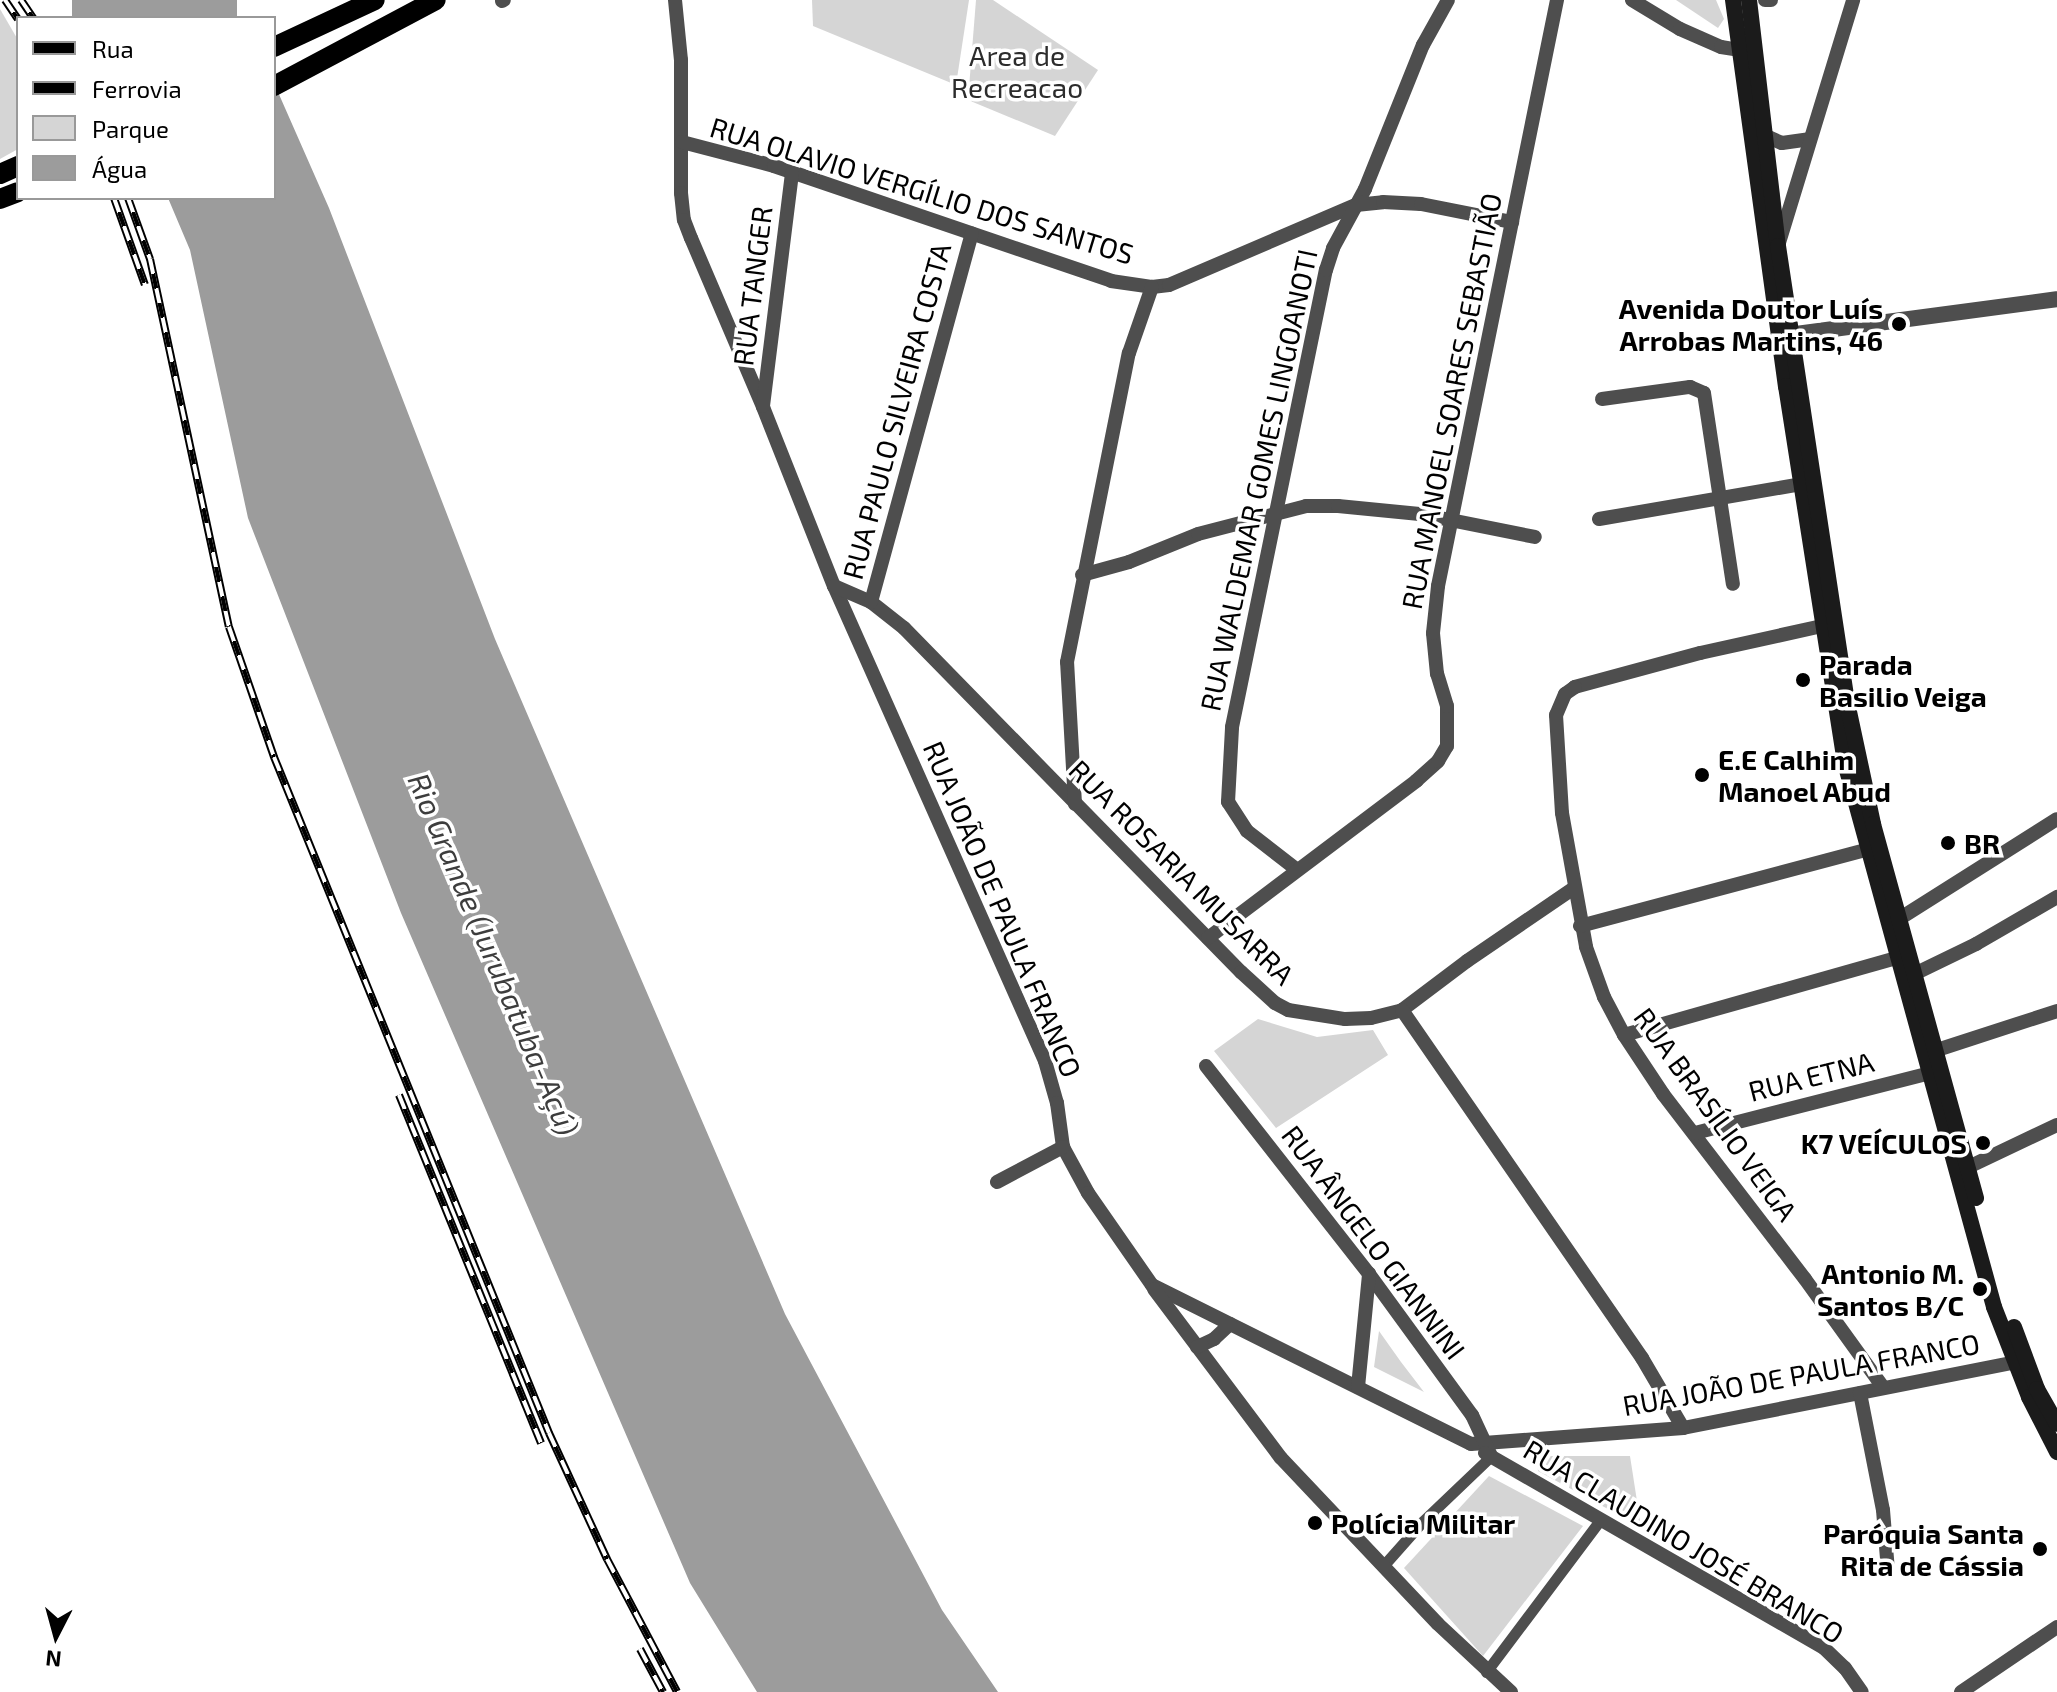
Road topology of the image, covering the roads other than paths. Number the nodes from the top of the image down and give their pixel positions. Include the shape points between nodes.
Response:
1 (375, 0) edge
2 (675, 0) edge
3 (1448, 0) edge
4 (1557, 0) edge
5 (1632, 0) edge
6 (1733, 0) edge
7 (1749, 0) edge
8 (1765, 0) edge
9 (1771, 0) edge
10 (1853, 0) edge
11 (430, 4) edge
12 (1654, 7) edge
13 (276, 46) edge
14 (1739, 50) junction
15 (276, 85) edge
16 (1749, 122) junction
17 (1765, 137) junction
18 (1809, 139) junction
19 (682, 142) junction
20 (792, 173) junction
21 (1356, 205) junction
22 (1512, 222) junction
23 (972, 234) junction
24 (1778, 246) junction
25 (1152, 287) junction
26 (2057, 299) edge
27 (1786, 335) junction
28 (1602, 399) dead end
29 (763, 407) junction
30 (1801, 484) junction
31 (1722, 497) junction
32 (1274, 512) junction
33 (1452, 519) junction
34 (1599, 519) dead end
35 (1535, 537) dead end
36 (1082, 575) junction
37 (1733, 584) dead end
38 (834, 586) junction
39 (871, 602) junction
40 (1828, 624) junction
41 (1075, 804) junction
42 (2057, 819) edge
43 (1872, 848) junction
44 (1296, 869) junction
45 (1574, 888) junction
46 (2057, 897) edge
47 (1893, 923) junction
48 (1580, 926) junction
49 (1208, 938) junction
50 (1902, 957) junction
51 (1908, 977) junction
52 (1402, 1010) junction
53 (2057, 1011) edge
54 (1624, 1035) junction
55 (1934, 1051) junction
56 (1206, 1066) dead end
57 (1935, 1072) junction
58 (2057, 1125) edge
59 (1695, 1133) junction
60 (1063, 1147) junction
61 (1963, 1170) junction
62 (997, 1182) dead end
63 (1369, 1274) junction
64 (1152, 1285) junction
65 (1230, 1324) junction
66 (1197, 1347) junction
67 (2015, 1362) junction
68 (1358, 1387) junction
69 (1883, 1387) junction
70 (1860, 1393) junction
71 (1683, 1428) junction
72 (2055, 1437) edge
73 (1520, 1442) junction
74 (1482, 1448) junction
75 (1519, 1473) junction
76 (1600, 1520) junction
77 (1383, 1566) junction
78 (1888, 1571) dead end
79 (2057, 1627) edge
80 (1486, 1672) junction
81 (1506, 1691) edge
82 (1862, 1692) edge
83 (1961, 1692) edge

1 - 13 main road
2 - 19 street, RUA JOÃO DE PAULA FRANCO
3 - 21 street, RUA WALDEMAR GOMES LINGOANOTI via 1417,57
4 - 22 street, RUA MANOEL SOARES SEBASTIÃO
5 - 12 street
6 - 14 main road
7 - 17 main road
8 - 9 street
10 - 18 street
11 - 15 main road
12 - 14 street via 1721,47
14 - 16 main road
16 - 17 street
16 - 27 main road
17 - 18 street via 1782,143
17 - 24 main road
18 - 24 street
19 - 20 street, RUA OLAVIO VERGÍLIO DOS SANTOS
19 - 29 street, RUA JOÃO DE PAULA FRANCO via 684,220
20 - 23 street, RUA OLAVIO VERGÍLIO DOS SANTOS
20 - 29 street, RUA TANGER
21 - 22 street, RUA OLAVIO VERGÍLIO DOS SANTOS via 1421,204
21 - 25 street, RUA OLAVIO VERGÍLIO DOS SANTOS via 1169,285
21 - 32 street, RUA WALDEMAR GOMES LINGOANOTI via 1326,270
22 - 33 street, RUA MANOEL SOARES SEBASTIÃO
23 - 25 street, RUA OLAVIO VERGÍLIO DOS SANTOS via 1111,281
23 - 39 street, RUA PAULO SILVEIRA COSTA
24 - 27 main road
25 - 36 street via 1129,353
26 - 27 street
27 - 30 main road
27 - 40 main road
28 - 31 street via 1690,387 1704,393
29 - 38 street, RUA JOÃO DE PAULA FRANCO
30 - 31 street
30 - 40 main road
31 - 34 street
31 - 37 street
32 - 33 street via 1338,506
32 - 36 street
32 - 44 street, RUA WALDEMAR GOMES LINGOANOTI via 1232,727 1228,802 1247,831
33 - 35 street
33 - 44 street, RUA MANOEL SOARES SEBASTIÃO via 1433,633 1447,706 1447,746 1416,781
36 - 41 street via 1067,662
38 - 39 street, RUA ROSARIA MUSARRA
38 - 60 street, RUA JOÃO DE PAULA FRANCO via 1045,1061
39 - 41 street, RUA ROSARIA MUSARRA via 904,628
40 - 43 main road
40 - 45 street, RUA BRASÍLIO VEIGA via 1700,653 1565,694 1556,715 1562,813
41 - 49 street, RUA ROSARIA MUSARRA
42 - 47 street
43 - 47 main road
43 - 48 street
44 - 49 street, RUA MANOEL SOARES SEBASTIÃO
45 - 48 street, RUA BRASÍLIO VEIGA
45 - 52 street, RUA ROSARIA MUSARRA
46 - 51 street
47 - 50 main road
48 - 54 street, RUA BRASÍLIO VEIGA via 1604,997
49 - 52 street, RUA ROSARIA MUSARRA via 1288,1010 1345,1019
50 - 51 main road
50 - 54 street
51 - 55 main road
51 - 57 main road
52 - 71 street via 1642,1358
53 - 55 street
54 - 59 street, RUA BRASÍLIO VEIGA
55 - 57 main road
56 - 63 street, RUA ÂNGELO GIANNINI
57 - 59 street, RUA ETNA
57 - 61 main road
58 - 61 street
59 - 69 street, RUA BRASÍLIO VEIGA
60 - 62 street
60 - 64 street, RUA JOÃO DE PAULA FRANCO
61 - 67 main road via 1994,1307
61 - 72 main road
63 - 68 street
63 - 74 street, RUA ÂNGELO GIANNINI via 1472,1415
64 - 65 street, RUA JOÃO DE PAULA FRANCO
64 - 66 street
65 - 66 street
65 - 68 street, RUA JOÃO DE PAULA FRANCO
66 - 77 street via 1281,1458
67 - 69 street, RUA JOÃO DE PAULA FRANCO
67 - 72 main road
68 - 74 street, RUA JOÃO DE PAULA FRANCO
69 - 70 street, RUA JOÃO DE PAULA FRANCO
70 - 71 street, RUA JOÃO DE PAULA FRANCO
70 - 78 street via 1883,1510
71 - 73 street, RUA JOÃO DE PAULA FRANCO
73 - 74 street, RUA JOÃO DE PAULA FRANCO
73 - 75 street
74 - 75 street, RUA CLAUDINO JOSÉ BRANCO
74 - 77 street
75 - 76 street, RUA CLAUDINO JOSÉ BRANCO
76 - 80 street
76 - 82 street, RUA CLAUDINO JOSÉ BRANCO via 1824,1648
77 - 80 street
79 - 83 street
80 - 81 street

